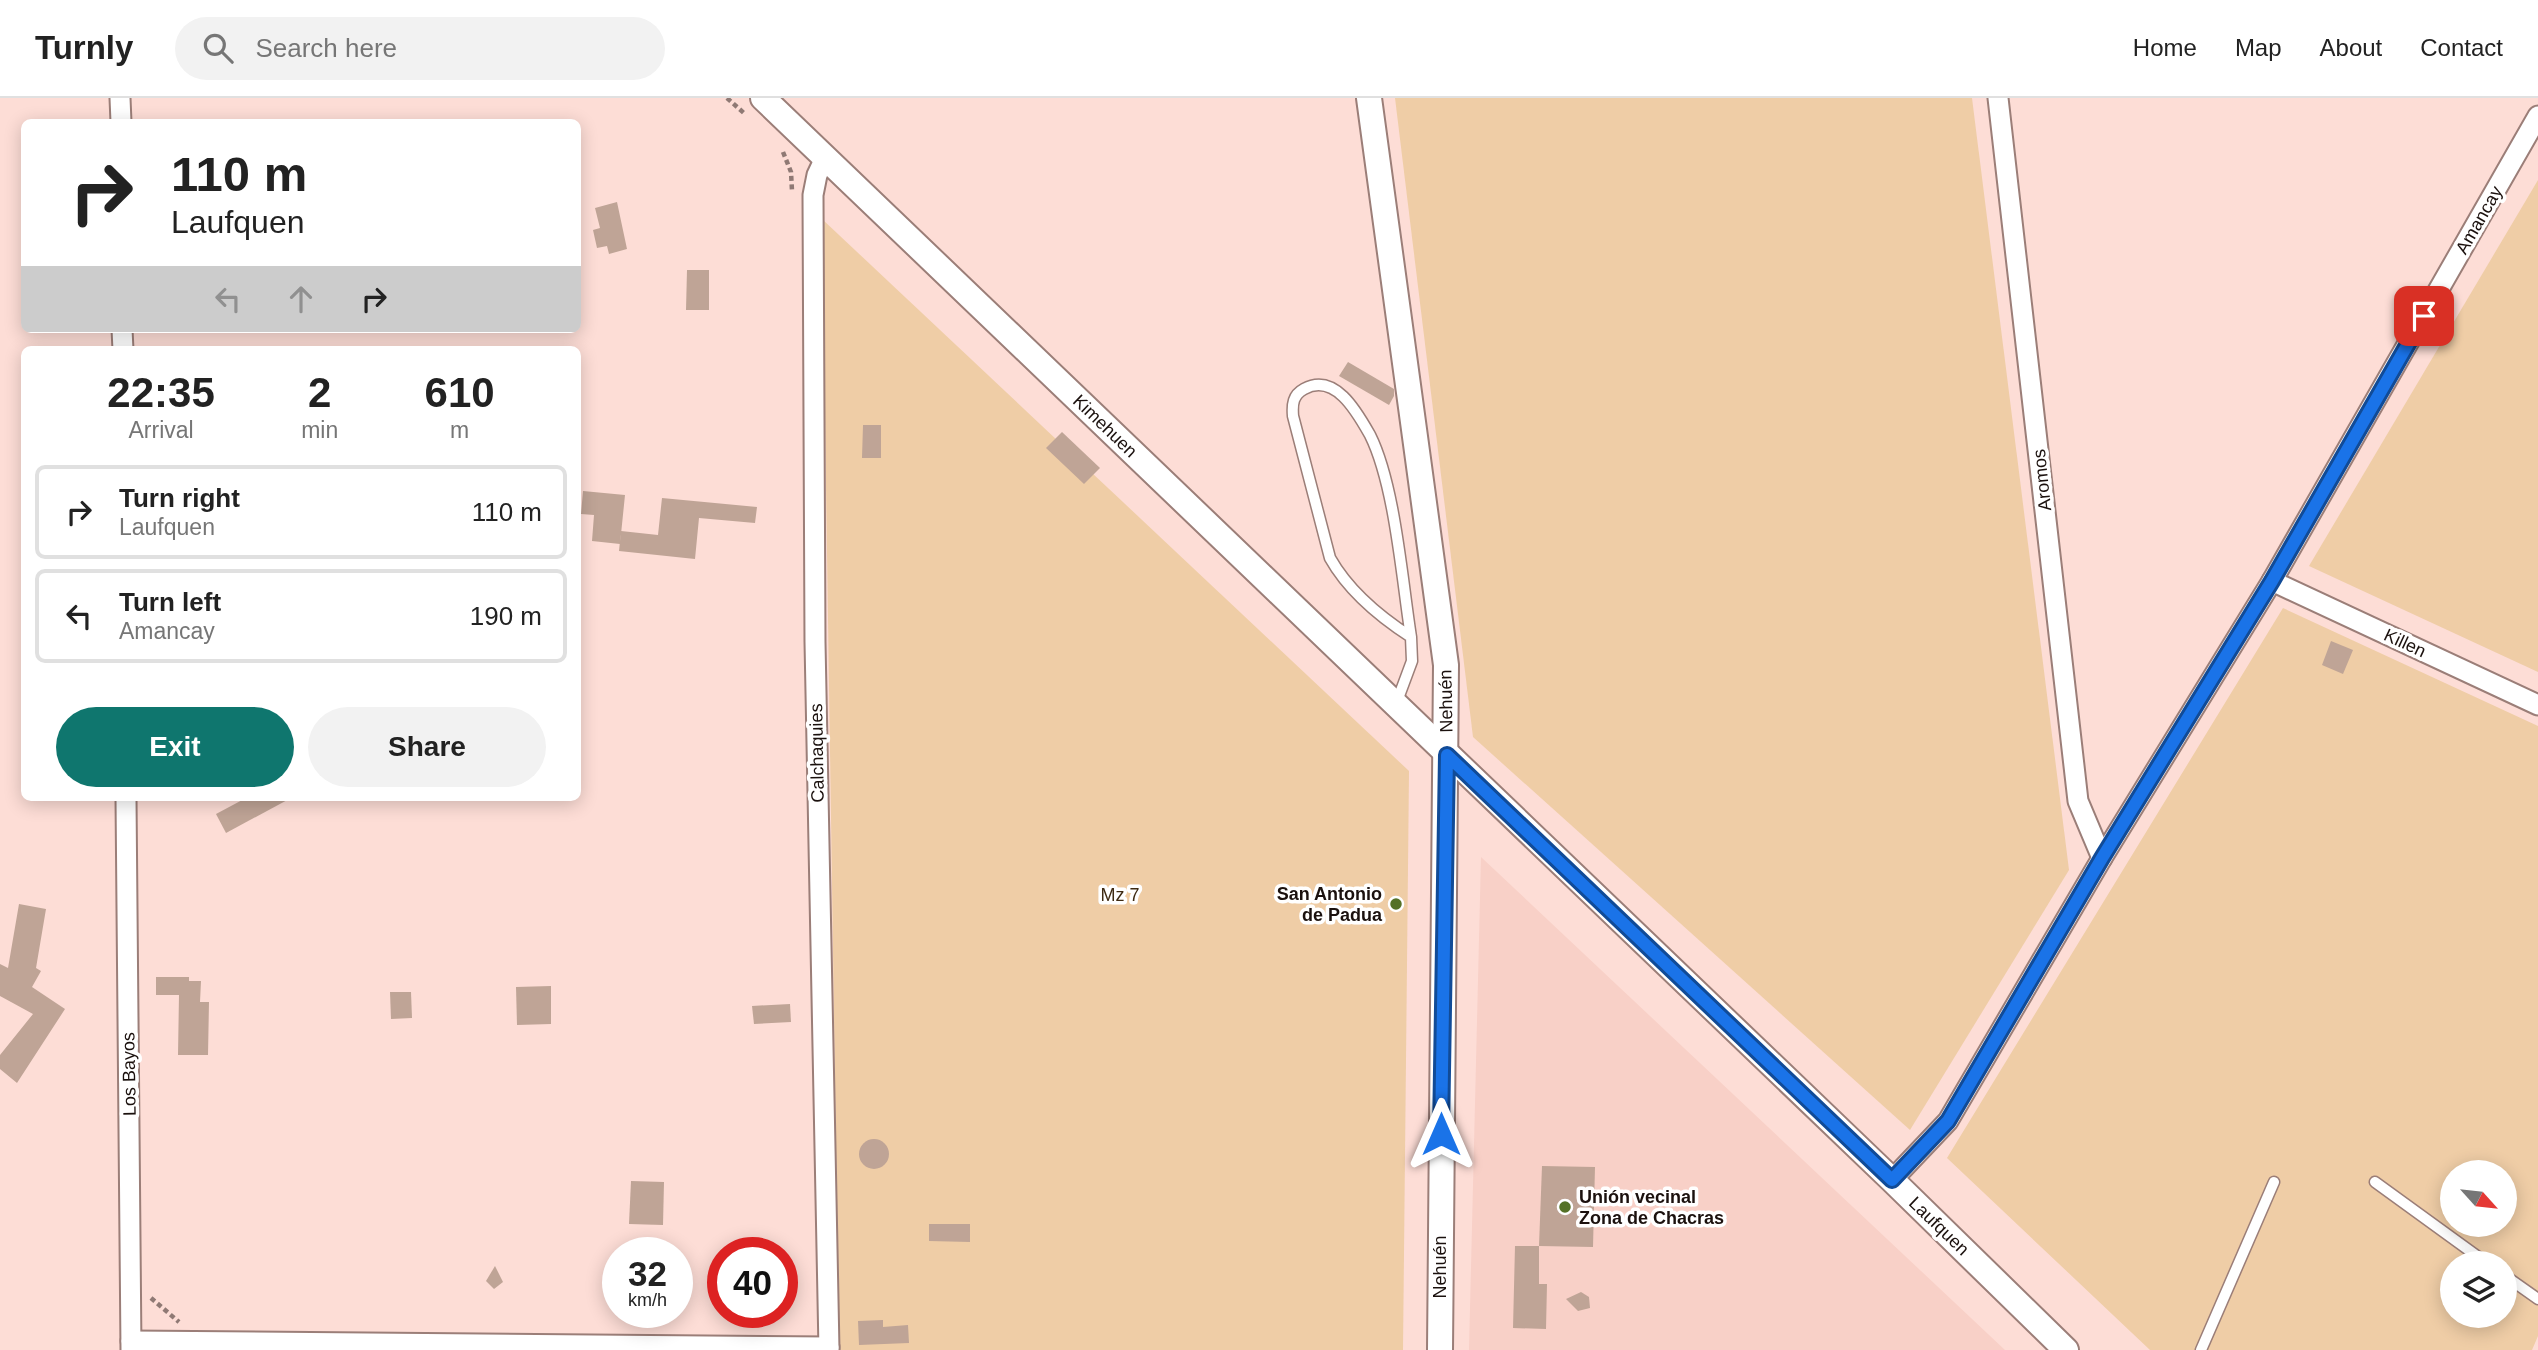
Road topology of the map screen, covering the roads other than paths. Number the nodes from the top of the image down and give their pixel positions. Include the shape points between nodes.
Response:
1 (120, 98) edge
2 (1369, 98) edge
3 (1998, 98) edge
4 (755, 107) edge
5 (2538, 116) edge
6 (121, 119) edge
7 (825, 158) junction
8 (2272, 581) junction
9 (1411, 637) junction
10 (1396, 705) junction
11 (2538, 705) edge
12 (1447, 755) junction
13 (126, 801) edge
14 (2102, 858) junction
15 (1892, 1180) junction
16 (2274, 1182) dead end
17 (2375, 1182) dead end
18 (2470, 1251) edge
19 (2517, 1284) edge
20 (2538, 1299) edge
21 (131, 1346) edge
22 (830, 1349) edge
23 (1440, 1350) edge
24 (2066, 1350) edge
25 (2201, 1350) edge

1 - 6 street
2 - 12 street, Nehuén via 1446,666
3 - 14 street, Aromos via 2078,801
4 - 7 street, Kimehuen
5 - 8 street, Amancay
7 - 10 street, Kimehuen
7 - 22 street, Calchaquies via 813,195 815,668
8 - 11 street, Killen
8 - 14 street, Amancay
9 - 9 lane via 1340,576 1330,558 1293,416 1298,393 1314,383 1325,383 1344,396 1371,438 1386,482
9 - 10 lane via 1412,661
10 - 12 street, Kimehuen
12 - 15 street, Laufquen
12 - 23 street, Nehuén
13 - 21 street, Los Bayos
14 - 15 street, Amancay via 1948,1121
15 - 24 street, Laufquen
16 - 25 lane
17 - 18 lane
19 - 20 lane
21 - 22 street

